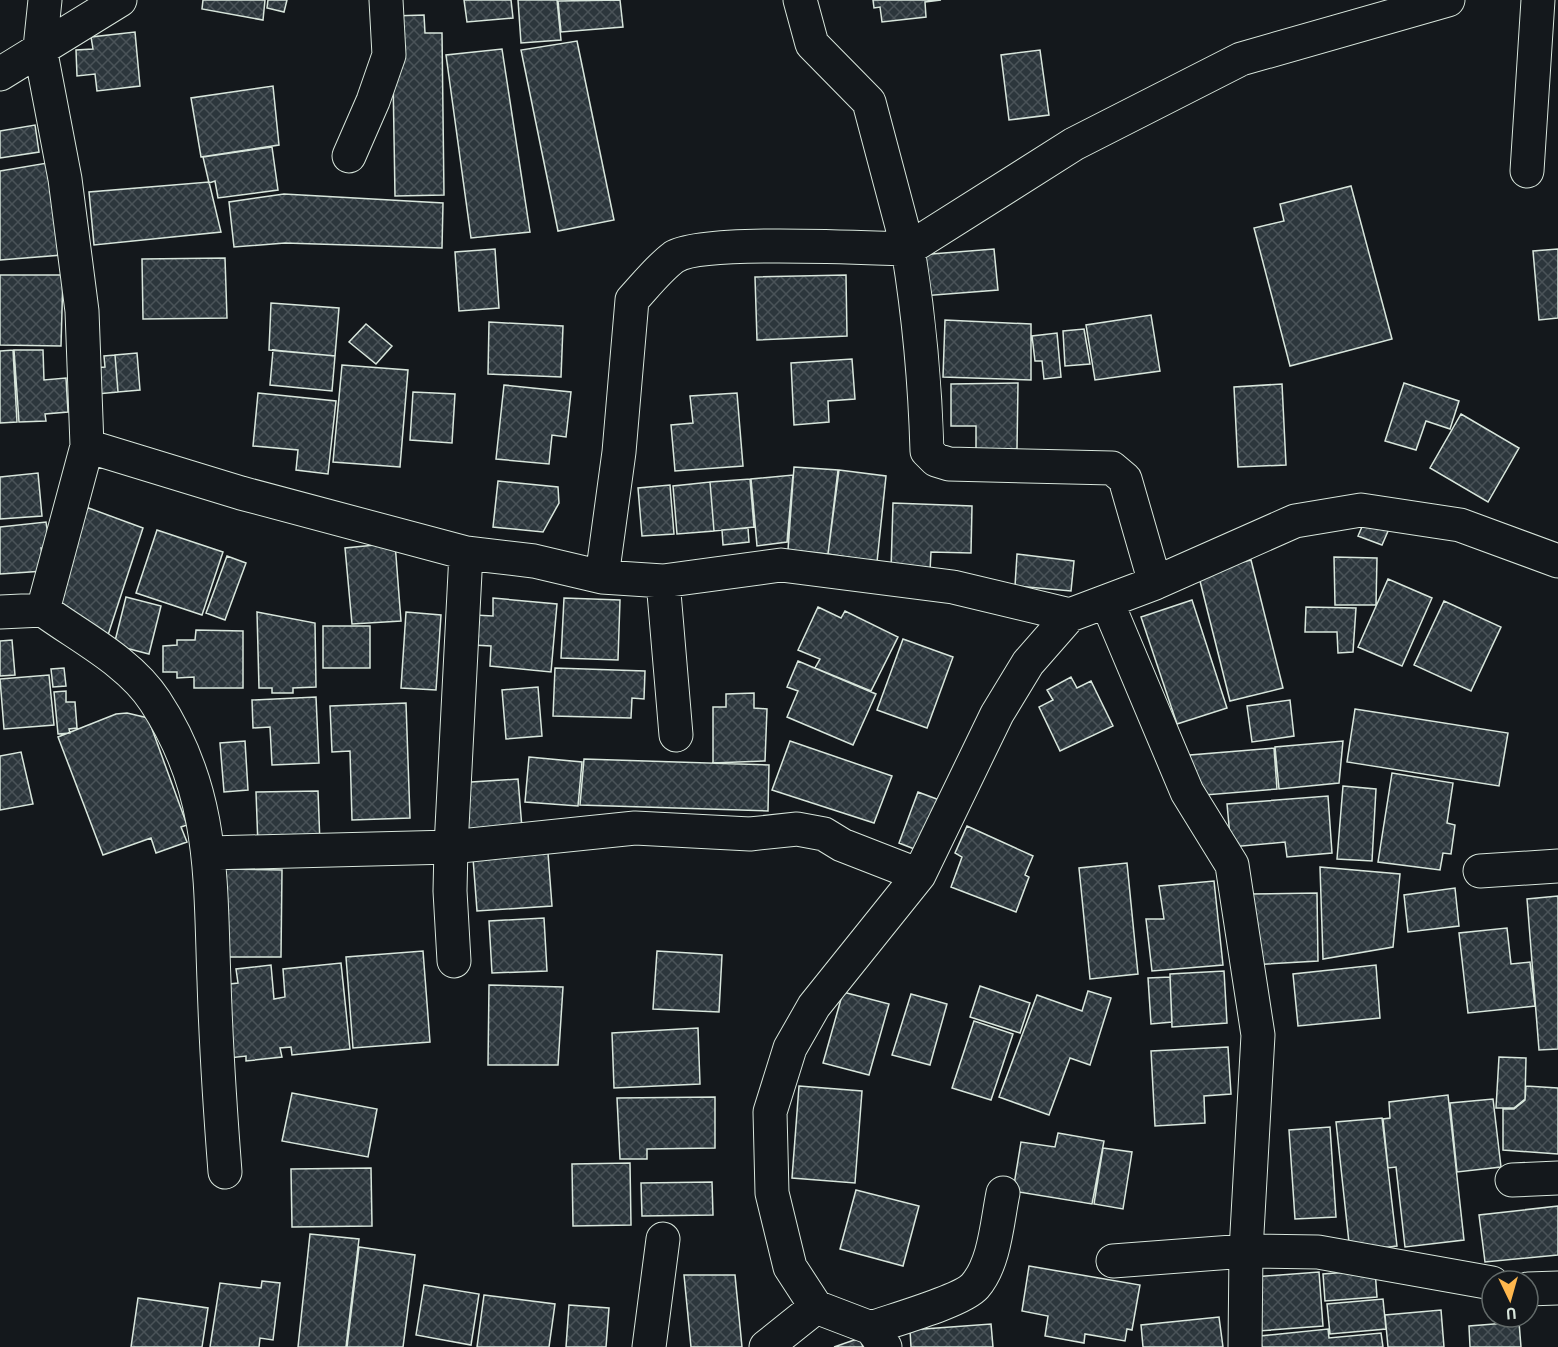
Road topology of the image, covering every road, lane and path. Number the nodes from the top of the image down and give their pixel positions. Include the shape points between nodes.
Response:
1 (45, 0) edge
2 (120, 0) edge
3 (386, 0) edge
4 (800, 0) edge
5 (1448, 0) edge
6 (1538, 0) edge
7 (40, 48) junction
8 (0, 74) edge
9 (349, 156) dead end
10 (1527, 171) dead end
11 (908, 249) junction
12 (87, 446) junction
13 (466, 553) junction
14 (1558, 561) edge
15 (602, 577) junction
16 (663, 580) junction
17 (1155, 583) junction
18 (1107, 602) junction
19 (43, 610) junction
20 (0, 612) edge
21 (1070, 615) junction
22 (676, 735) dead end
23 (451, 847) junction
24 (209, 853) junction
25 (1558, 866) edge
26 (1480, 871) dead end
27 (919, 875) junction
28 (454, 961) dead end
29 (225, 1172) dead end
30 (1558, 1178) edge
31 (1512, 1180) dead end
32 (1003, 1193) dead end
33 (663, 1239) dead end
34 (1246, 1251) junction
35 (1113, 1261) dead end
36 (1480, 1281) edge
37 (1540, 1288) edge
38 (1558, 1288) edge
39 (816, 1307) junction
40 (878, 1338) edge
41 (649, 1347) edge
42 (766, 1347) edge
43 (1245, 1347) edge

1 - 7 street
2 - 7 street
3 - 9 street via 389,55
4 - 11 street via 812,44 869,102
5 - 11 street via 1241,59 1074,144
6 - 10 street
7 - 8 street
7 - 12 street via 65,179 82,311
11 - 15 street via 691,250 674,258 632,300 619,452
11 - 17 street via 918,314 927,452 949,464 1112,468 1125,480
12 - 13 street via 241,493
12 - 19 street
13 - 15 street via 534,561
13 - 23 street
14 - 17 street via 1460,525 1361,510 1295,521
15 - 16 street
16 - 21 street via 781,565 953,586
16 - 22 street
17 - 18 street
18 - 21 street
18 - 34 street via 1187,792 1232,865 1258,1035
19 - 20 street
19 - 24 street via 123,668 155,700 186,761 204,819
21 - 27 street via 1028,663 997,714
23 - 24 street
23 - 27 street via 636,828 750,834 797,829 824,834
23 - 28 street
24 - 29 street
25 - 26 street
27 - 39 street via 814,1006 790,1048 770,1112 772,1193 790,1267
30 - 31 street
32 - 40 street via 984,1272 974,1288
33 - 41 street
34 - 35 street
34 - 36 street via 1318,1252
34 - 43 street
37 - 38 street
39 - 40 street
39 - 42 street

